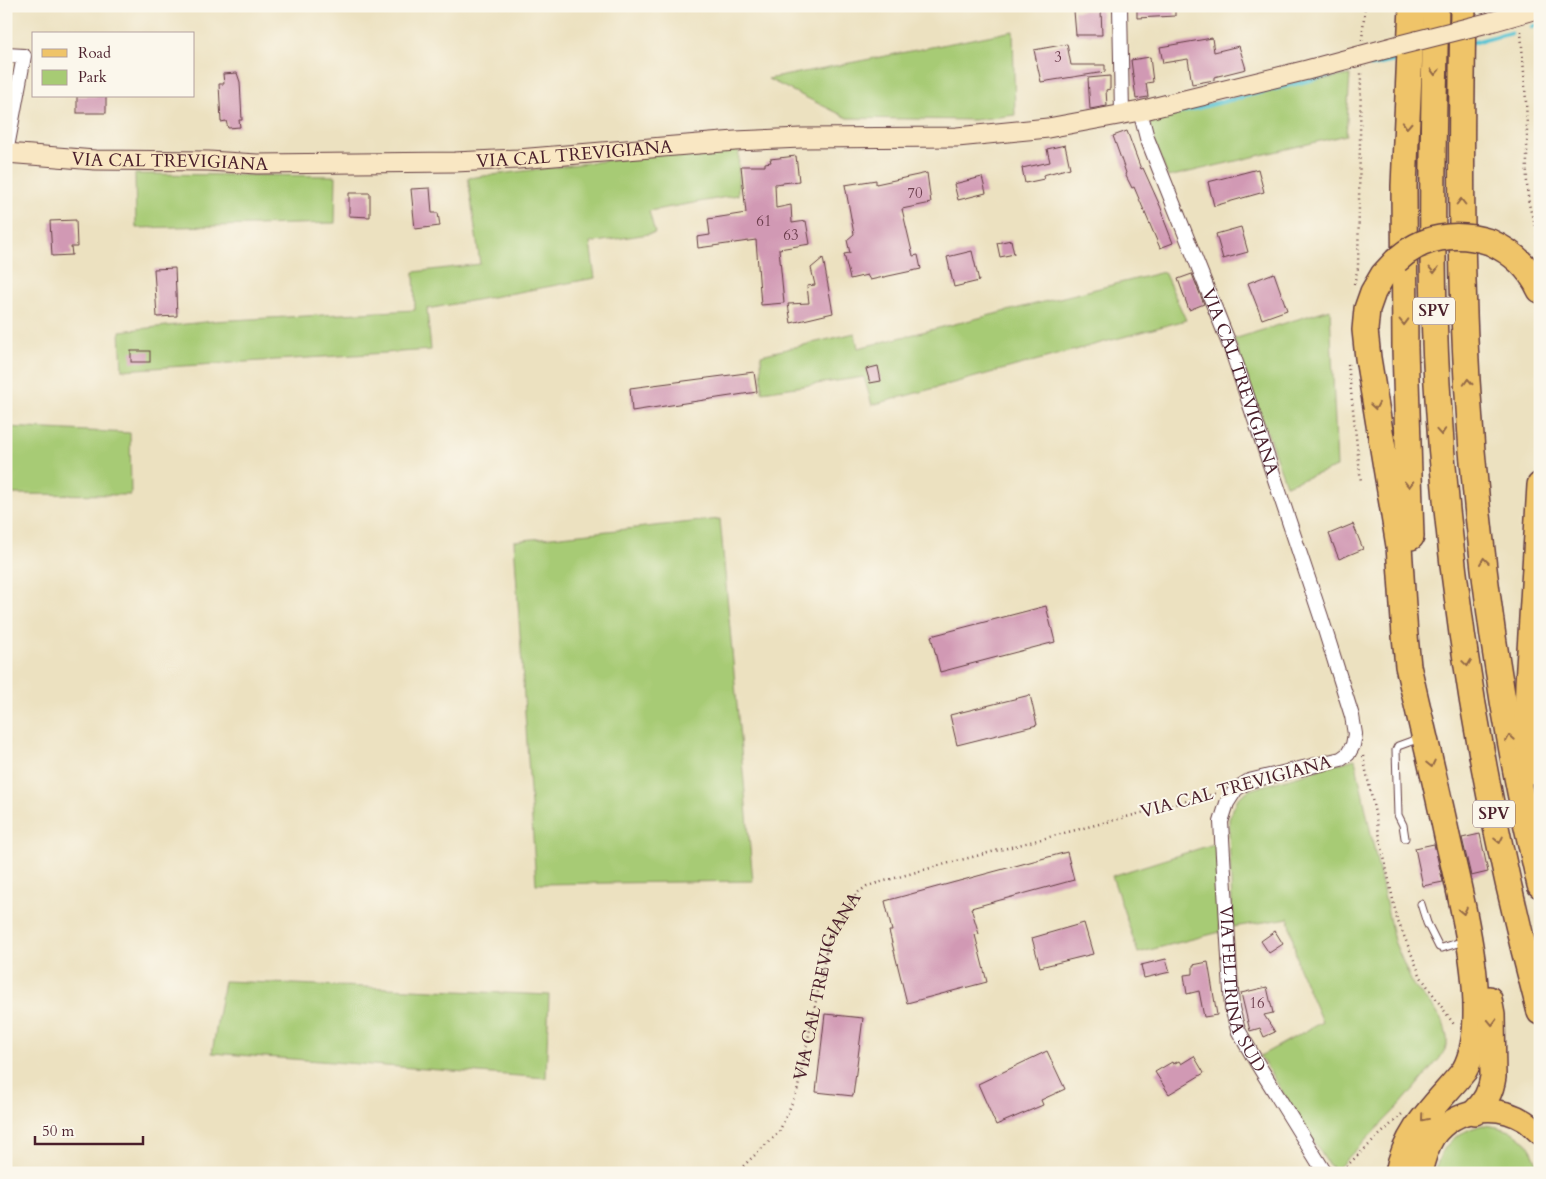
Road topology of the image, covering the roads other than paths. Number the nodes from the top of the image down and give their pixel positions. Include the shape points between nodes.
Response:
1 (1120, 6) edge
2 (1412, 6) edge
3 (1436, 6) edge
4 (1463, 6) edge
5 (1540, 8) edge
6 (6, 55) edge
7 (1131, 113) junction
8 (6, 153) edge
9 (1540, 290) edge
10 (1540, 485) edge
11 (1405, 636) junction
12 (1425, 736) junction
13 (1236, 789) joint
14 (1540, 829) edge
15 (1406, 838) dead end
16 (1540, 885) edge
17 (1421, 904) dead end
18 (1471, 950) junction
19 (1540, 1012) edge
20 (1475, 1112) junction
21 (1540, 1134) edge
22 (1326, 1173) edge
23 (1398, 1173) edge
24 (1421, 1173) edge

1 - 7 street
2 -> 11 highway via 1404,186 1404,282 1413,569
3 -> 19 highway, SPV via 1434,328 1445,484 1474,708 1506,873
16 -> 4 highway, SPV via 1504,705 1472,450 1462,226
5 - 7 street, VIA CAL TREVIGIANA, bridge
6 - 8 street via 24,56
7 - 8 street, VIA CAL TREVIGIANA via 1048,128 957,137 735,141 455,162 257,164 95,160
7 - 13 street, VIA CAL TREVIGIANA via 1147,138 1239,370 1321,616 1355,734 1348,754 1341,759 1249,781
9 -> 11 highway, bridge via 1533,277 1510,253 1490,242 1463,236 1444,237 1418,245 1382,275 1373,292 1365,330 1399,546
10 - 14 highway via 1527,722 1528,762
11 - 12 highway via 1408,666
12 - 15 lane via 1398,746 1396,750 1398,815
12 -> 18 highway
13 - 22 street, VIA FELTRINA SUD via 1221,822 1232,1008 1238,1030
17 - 18 lane via 1439,947
18 -> 20 highway via 1491,1008 1493,1066 1490,1092
18 -> 23 highway via 1476,1026 1470,1061 1412,1133
20 - 21 main road via 1510,1113
20 - 24 main road via 1452,1121 1435,1136 1424,1155

